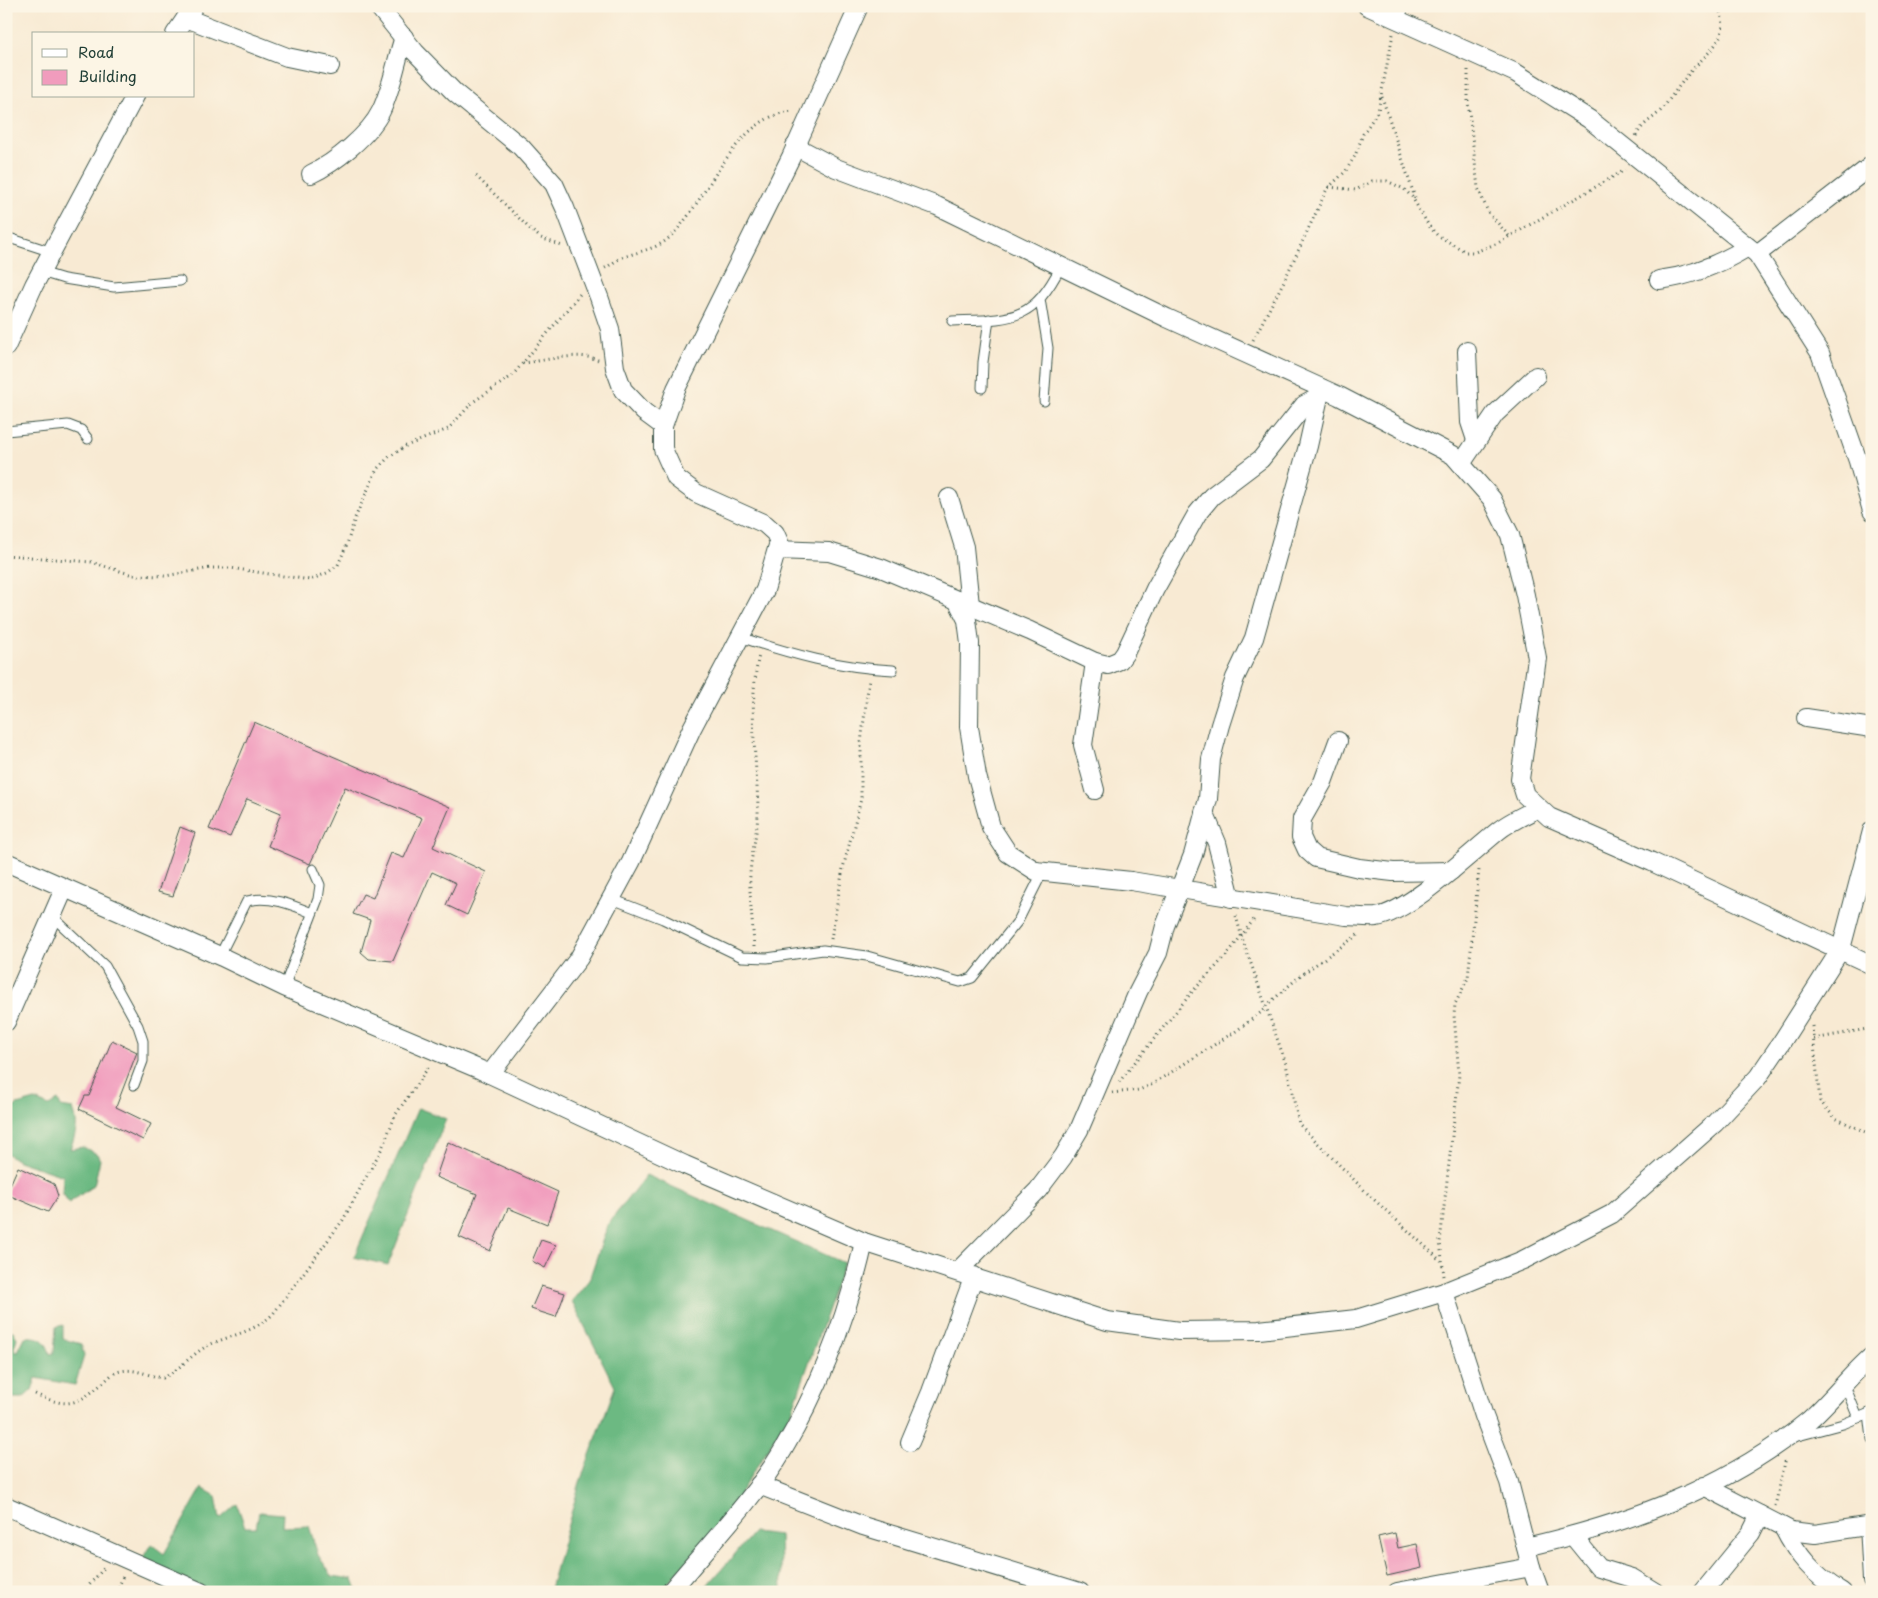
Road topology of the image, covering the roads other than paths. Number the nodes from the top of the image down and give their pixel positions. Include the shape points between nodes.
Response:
1 (378, 6) edge
2 (859, 6) edge
3 (1367, 6) edge
4 (190, 12) edge
5 (1399, 14) edge
6 (176, 32) edge
7 (404, 37) junction
8 (330, 66) dead end
9 (134, 98) edge
10 (795, 146) junction
11 (1872, 164) edge
12 (311, 174) dead end
13 (6, 237) edge
14 (1753, 251) junction
15 (52, 252) junction
16 (1061, 266) junction
17 (41, 272) junction
18 (1659, 280) dead end
19 (180, 281) dead end
20 (1040, 299) junction
21 (989, 319) junction
22 (952, 321) dead end
23 (6, 347) edge
24 (1467, 351) dead end
25 (1536, 376) dead end
26 (982, 388) dead end
27 (1320, 393) junction
28 (1044, 401) dead end
29 (664, 426) junction
30 (6, 431) edge
31 (88, 440) dead end
32 (1476, 440) junction
33 (1461, 464) junction
34 (949, 498) dead end
35 (1872, 511) edge
36 (777, 550) junction
37 (964, 603) junction
38 (740, 637) junction
39 (1095, 662) junction
40 (893, 670) dead end
41 (1806, 718) dead end
42 (1872, 728) edge
43 (1338, 741) dead end
44 (1095, 790) dead end
45 (1538, 808) junction
46 (1204, 812) junction
47 (1872, 831) edge
48 (6, 862) edge
49 (1868, 865) edge
50 (313, 869) dead end
51 (1043, 871) junction
52 (1451, 871) junction
53 (64, 889) junction
54 (1180, 890) junction
55 (612, 898) junction
56 (1230, 898) junction
57 (312, 913) junction
58 (52, 916) junction
59 (1841, 949) junction
60 (222, 957) junction
61 (1872, 965) edge
62 (284, 987) junction
63 (6, 1022) edge
64 (490, 1074) junction
65 (134, 1085) dead end
66 (864, 1242) junction
67 (966, 1274) junction
68 (1446, 1291) junction
69 (1872, 1356) edge
70 (1844, 1382) junction
71 (1870, 1413) edge
72 (1858, 1418) junction
73 (1872, 1439) edge
74 (1785, 1440) junction
75 (910, 1442) dead end
76 (758, 1485) junction
77 (1704, 1486) junction
78 (6, 1506) edge
79 (1772, 1521) junction
80 (1870, 1525) edge
81 (1573, 1536) junction
82 (1526, 1547) junction
83 (1531, 1567) junction
84 (1872, 1580) edge
85 (1076, 1591) edge
86 (201, 1592) edge
87 (670, 1592) edge
88 (1397, 1592) edge
89 (1540, 1592) edge
90 (1655, 1592) edge
91 (1703, 1592) edge
92 (1842, 1592) edge

1 - 7 street
2 - 10 street
3 - 5 street
4 - 6 street
4 - 8 street via 287,57
5 - 14 street via 1516,73 1589,119
7 - 12 street via 388,93 375,122 336,161
7 - 29 street via 455,93 521,147 554,184 593,278 610,329 615,368 624,390 644,412
9 - 15 street
10 - 16 street via 836,168 936,206
10 - 29 street via 676,389
11 - 14 street
13 - 15 lane
14 - 18 street via 1681,277
14 - 35 street via 1820,353
15 - 17 street
16 - 20 lane
16 - 27 street via 1246,353
17 - 19 lane via 77,282 114,287
17 - 23 street
20 - 21 lane via 1018,314
20 - 28 lane via 1048,348
21 - 22 lane
21 - 26 lane
24 - 32 street via 1470,422
25 - 32 street via 1495,414
27 - 33 street via 1453,455
27 - 39 street via 1304,405 1261,459 1212,496 1197,514 1120,660 1108,665
27 - 46 street via 1254,638 1246,661 1235,678 1220,725 1211,759
29 - 36 street via 663,449 676,478 696,494 765,524 775,533 779,542
30 - 31 lane via 68,425 81,430
32 - 33 street
33 - 45 street via 1492,500 1510,535 1525,595 1538,658 1520,779 1525,795
34 - 37 street via 964,547
36 - 37 street via 829,552 881,568
36 - 38 street via 765,590
37 - 39 street
37 - 51 street via 970,643 969,726 979,786 991,827 1008,853 1036,871
38 - 40 lane via 843,665
38 - 55 street via 692,728
39 - 44 street via 1084,745
41 - 42 street
43 - 52 street via 1323,782 1302,819 1301,837 1307,850 1316,858 1359,868 1393,872
45 - 52 street via 1500,829
45 - 59 street via 1549,817
46 - 54 street
46 - 56 street via 1216,843
47 - 49 street
48 - 53 street
49 - 59 street
50 - 57 lane via 320,885
51 - 54 street
51 - 55 lane via 1018,921 972,978 965,981 954,981 866,956 829,951 742,957
52 - 56 street via 1397,908 1377,916 1346,916
53 - 58 street
53 - 60 street
54 - 56 street
54 - 67 street via 1158,953 1079,1130 1038,1190
55 - 64 street via 580,958
57 - 60 lane via 268,900 247,901
57 - 62 lane
58 - 63 street
58 - 65 lane via 105,966 138,1026 143,1041 143,1061
59 - 61 street
59 - 68 street via 1758,1076 1715,1123 1612,1214 1523,1260
60 - 62 street
62 - 64 street
64 - 66 street via 685,1165
66 - 67 street
66 - 76 street via 840,1328 783,1451
67 - 68 street via 1107,1321 1179,1330 1259,1330 1356,1319
67 - 75 street via 931,1392
68 - 82 street via 1484,1416 1509,1482
69 - 70 street
70 - 72 lane
70 - 74 street via 1809,1420
71 - 72 lane
71 - 73 lane
72 - 74 lane
74 - 77 street
76 - 85 street via 863,1526
76 - 87 street
77 - 79 street
77 - 81 street via 1668,1504
78 - 86 street
79 - 80 street via 1791,1531 1815,1534
79 - 91 street via 1751,1533
79 - 92 street via 1807,1566 1827,1584
80 - 84 street
81 - 82 street
81 - 90 street via 1599,1568 1632,1578
82 - 83 street
83 - 88 street
83 - 89 street

